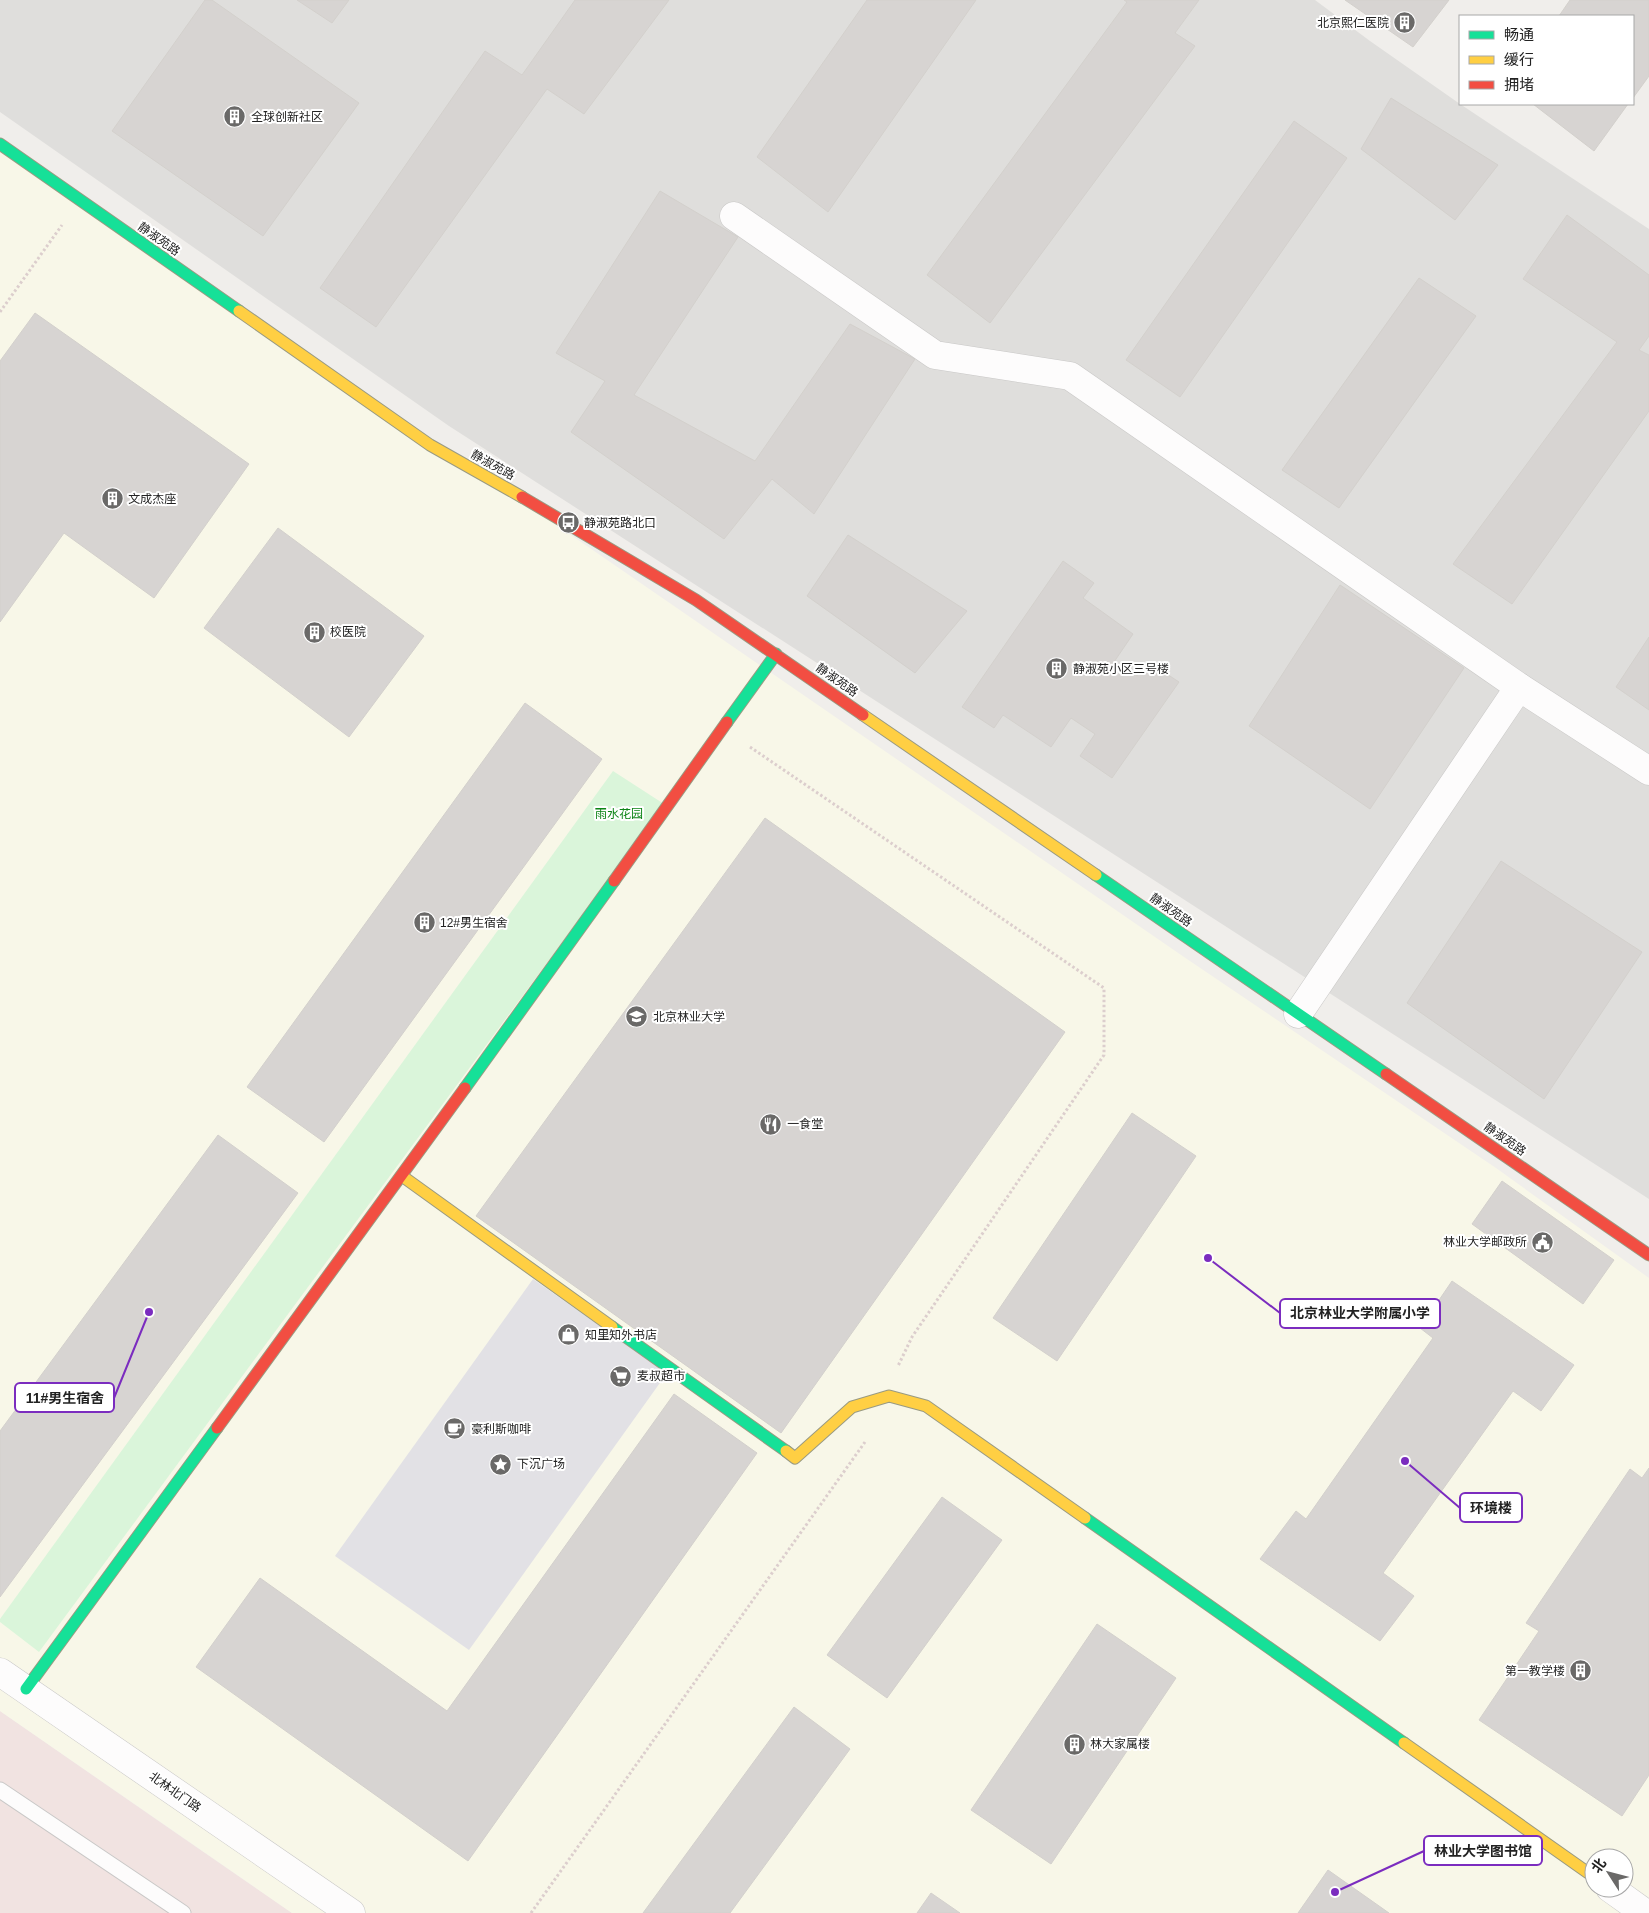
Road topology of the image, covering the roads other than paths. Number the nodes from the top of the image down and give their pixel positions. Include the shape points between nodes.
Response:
1 (0, 144) edge
2 (734, 216) dead end
3 (776, 654) junction
4 (1520, 687) junction
5 (1649, 771) edge
6 (1298, 1014) junction
7 (402, 1176) junction
8 (1649, 1255) edge
9 (0, 1672) edge
10 (26, 1689) junction
11 (0, 1790) edge
12 (1584, 1870) edge
13 (1624, 1898) edge
14 (183, 1913) edge
15 (351, 1913) edge
16 (1645, 1913) edge

1 - 3 street, 静淑苑路 via 430,445 696,600
2 - 4 street via 935,355 1070,376
3 - 6 street, 静淑苑路
3 - 7 street
4 - 5 street
4 - 6 street
6 - 8 street, 静淑苑路
7 - 10 street
7 - 12 street via 795,1458 852,1407 890,1396 926,1406
9 - 10 street, 北林北门路
10 - 15 street, 北林北门路
11 - 14 lane
13 - 16 street

